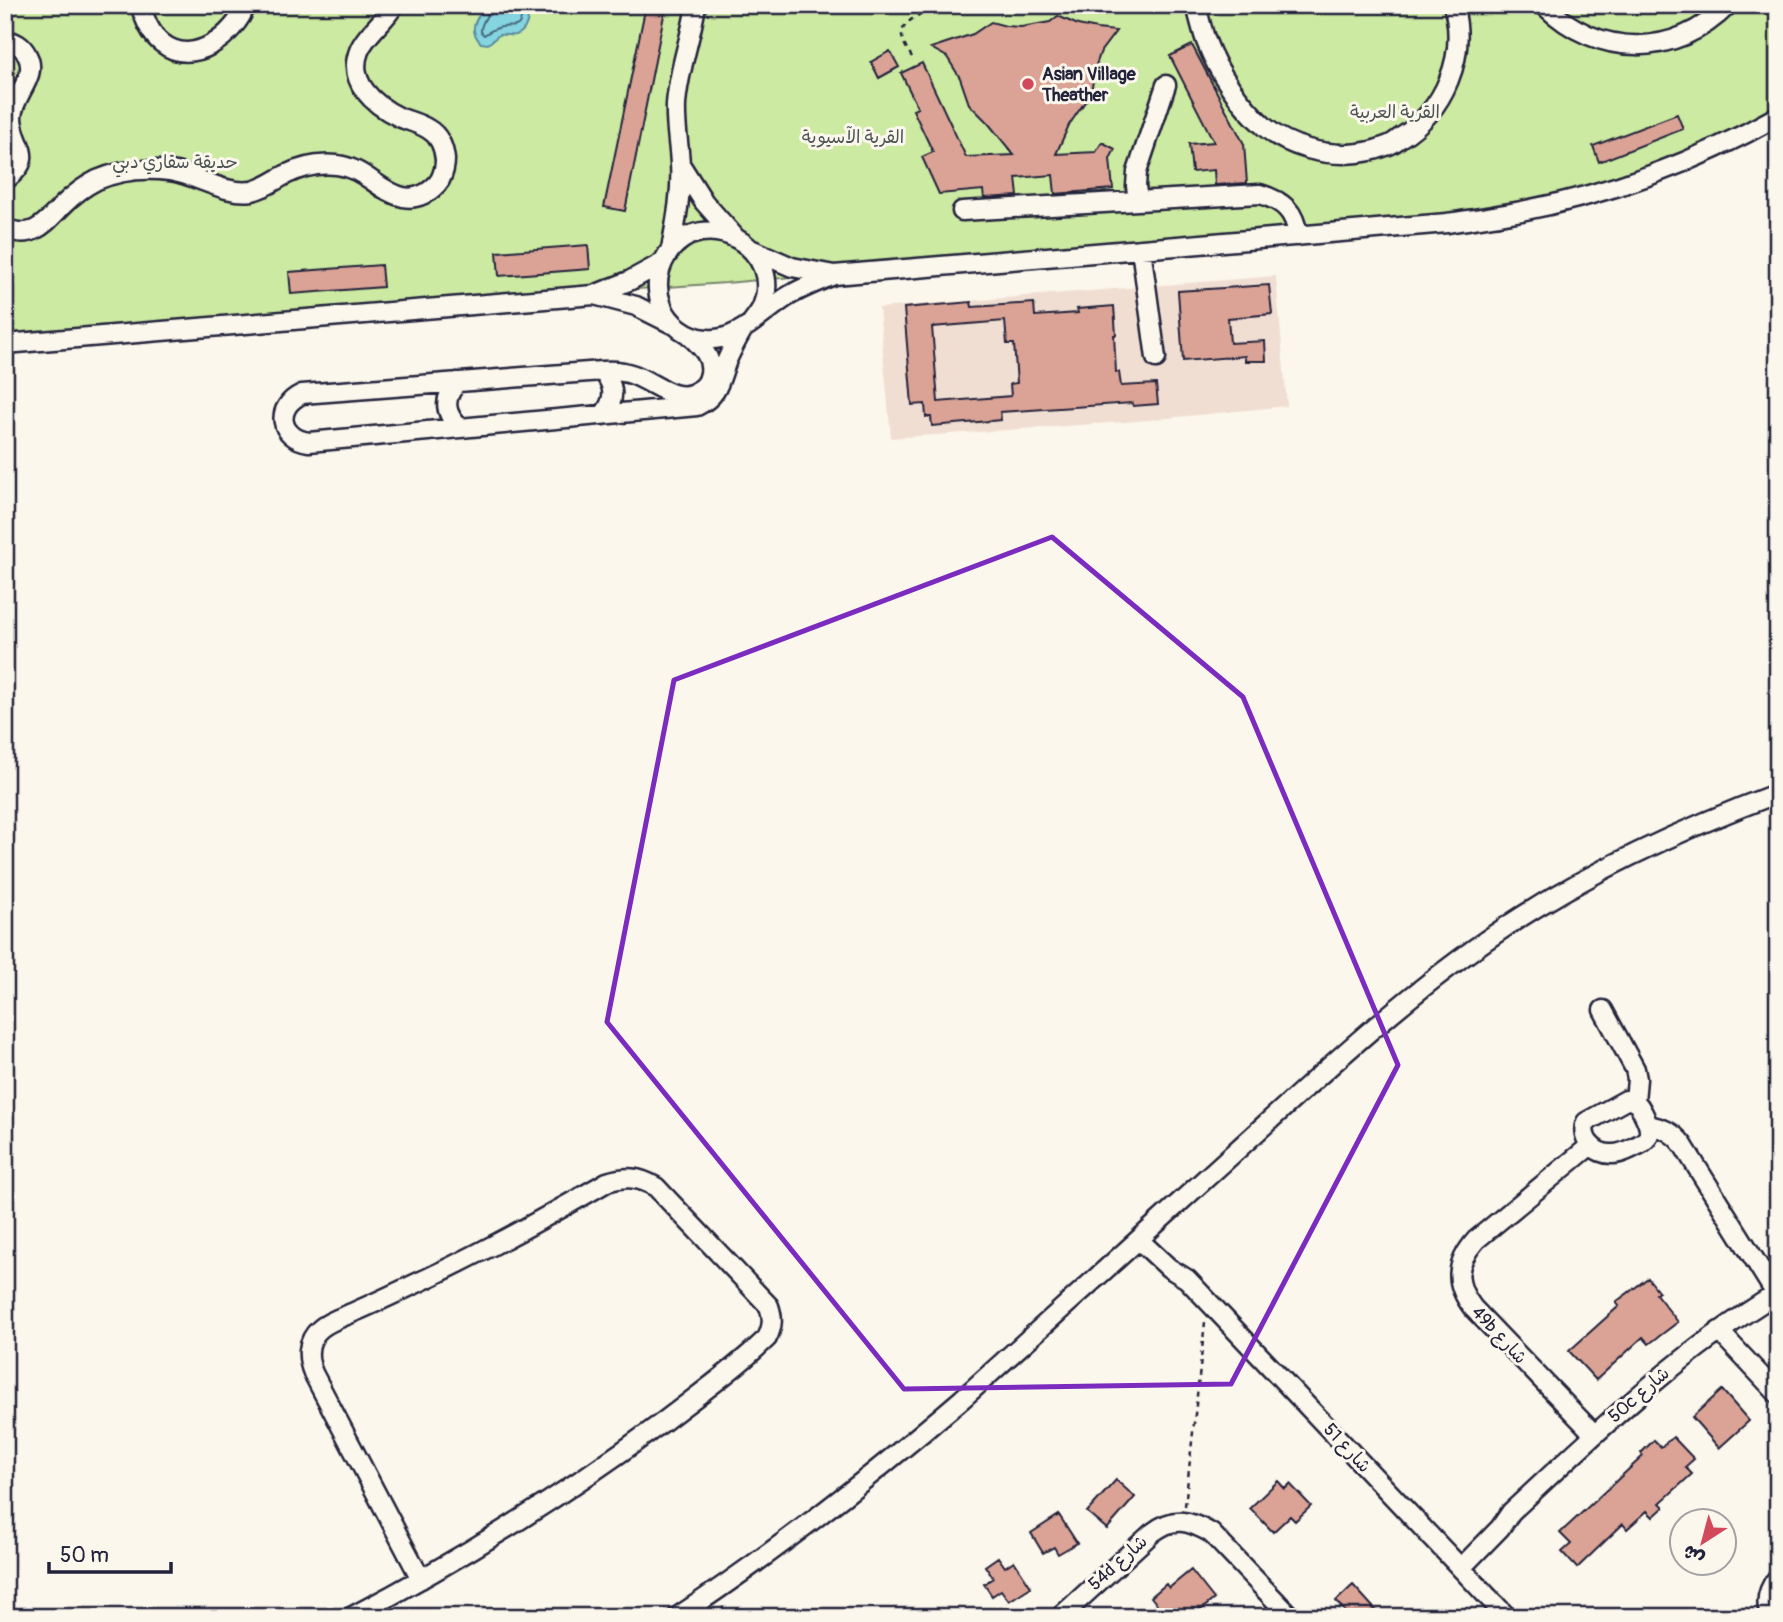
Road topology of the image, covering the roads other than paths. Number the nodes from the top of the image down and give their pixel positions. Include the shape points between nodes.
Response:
1 (139, 5) edge
2 (246, 5) edge
3 (394, 5) edge
4 (696, 5) edge
5 (1196, 5) edge
6 (1453, 5) edge
7 (1544, 5) edge
8 (1728, 5) edge
9 (5, 39) edge
10 (1166, 85) dead end
11 (1778, 116) edge
12 (680, 164) junction
13 (5, 180) edge
14 (1138, 200) junction
15 (962, 211) dead end
16 (5, 228) edge
17 (734, 236) junction
18 (1298, 236) junction
19 (1141, 249) junction
20 (753, 250) junction
21 (666, 256) junction
22 (834, 275) junction
23 (594, 295) junction
24 (748, 326) junction
25 (682, 330) junction
26 (5, 344) edge
27 (1156, 358) dead end
28 (602, 371) junction
29 (457, 382) junction
30 (603, 415) junction
31 (460, 428) junction
32 (1778, 793) edge
33 (1603, 1010) dead end
34 (1635, 1101) junction
35 (1648, 1125) junction
36 (1591, 1145) junction
37 (1144, 1235) junction
38 (1777, 1294) edge
39 (1719, 1331) junction
40 (1778, 1394) edge
41 (1594, 1434) junction
42 (1456, 1563) junction
43 (1778, 1577) edge
44 (421, 1579) junction
45 (1769, 1614) edge
46 (351, 1617) edge
47 (677, 1617) edge
48 (1060, 1617) edge
49 (1291, 1617) edge
50 (1507, 1617) edge

1 - 2 street via 153,34 173,50 185,52 212,45 224,36
3 - 16 street via 359,50 357,78 373,101 429,129 439,139 445,166 431,190 405,197 355,170 325,164 296,170 250,191 226,189 171,171 126,171 85,187 38,229 20,233
4 - 12 street via 676,106
5 - 6 street via 1206,42 1223,76 1268,130 1295,145 1325,153 1357,154 1387,146 1414,130 1435,107 1450,79 1457,48
7 - 8 street via 1577,29 1607,42 1639,46 1672,41 1701,28
9 - 13 street via 24,50 31,71 12,117 22,160 19,169
10 - 14 street via 1137,172
11 - 18 street via 1697,156 1574,199 1447,223
12 - 17 street via 704,202
12 - 21 street via 677,207
14 - 15 street
14 - 18 street via 1260,194 1282,203 1296,222
17 - 20 street
17 - 21 street via 700,232 684,239
18 - 19 street
19 - 22 street
19 - 27 street
20 - 22 street via 792,267
20 - 24 street via 766,279 761,309
21 - 23 street via 629,281
21 - 25 street via 657,280 659,297 664,312
22 - 24 street via 791,295
23 - 25 street via 636,306
23 - 26 street
24 - 25 street via 723,339 706,340
24 - 30 street via 731,351 714,394 706,401
25 - 28 street via 708,356 711,366 709,377 696,393 676,396 635,375
28 - 29 street
28 - 30 street via 613,387 610,407
29 - 31 street via 450,390 447,411
29 - 31 street via 302,394 292,399 283,416 290,435 309,442
30 - 31 street
32 - 37 street via 1597,873 1505,927 1377,1024
33 - 34 street via 1635,1069
34 - 35 street
34 - 36 street via 1622,1101 1586,1122 1584,1131
35 - 36 street via 1645,1142 1622,1153 1609,1154
35 - 38 street via 1670,1131 1683,1145
36 - 41 street, 49b شارع via 1465,1251 1459,1281 1473,1308
37 - 42 street, شارع 51 via 1177,1260 1207,1301
37 - 47 street via 901,1451 775,1549
38 - 39 street, 50c شارع
39 - 40 street
39 - 41 street, 50c شارع
41 - 42 street, 50c شارع via 1511,1512 1500,1528
42 - 50 street, شارع 51
43 - 45 street via 1769,1592
44 - 44 street via 629,1447 767,1338 773,1317 769,1306 656,1187 632,1178 607,1182 487,1249 329,1323 312,1339 308,1350 313,1373
44 - 46 street
48 - 49 street, 54d شارع via 1152,1533 1172,1522 1198,1525 1211,1533

